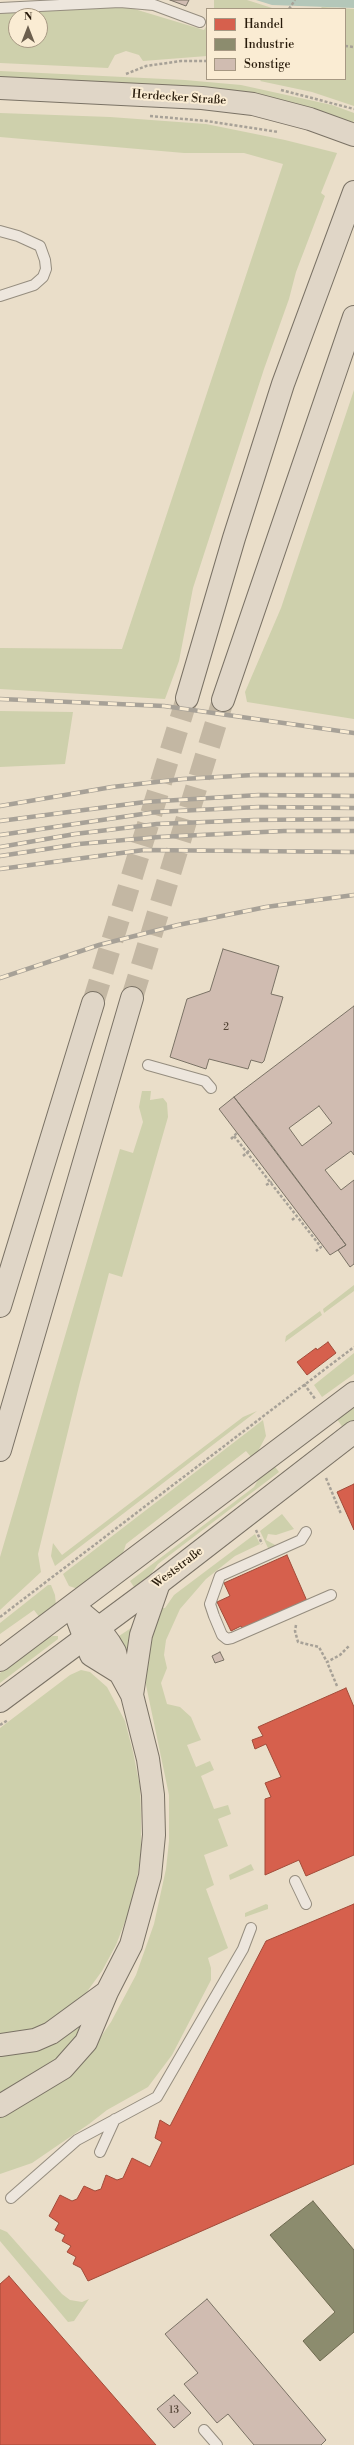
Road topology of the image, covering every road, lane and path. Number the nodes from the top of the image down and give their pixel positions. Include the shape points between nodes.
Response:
1 (0, 8) edge
2 (200, 22) dead end
3 (206, 61) edge
4 (126, 74) dead end
5 (0, 88) edge
6 (148, 116) dead end
7 (281, 133) dead end
8 (354, 135) edge
9 (351, 198) edge
10 (0, 231) edge
11 (0, 296) edge
12 (354, 317) edge
13 (187, 698) tunnel mouth
14 (223, 700) tunnel mouth
15 (132, 998) tunnel mouth
16 (93, 1002) tunnel mouth
17 (148, 1064) dead end
18 (211, 1088) dead end
19 (238, 1133) dead end
20 (234, 1136) junction
21 (231, 1139) dead end
22 (250, 1150) dead end
23 (247, 1153) junction
24 (243, 1156) dead end
25 (272, 1182) junction
26 (266, 1185) dead end
27 (297, 1216) junction
28 (292, 1220) dead end
29 (316, 1251) dead end
30 (0, 1306) edge
31 (354, 1347) edge
32 (304, 1384) junction
33 (354, 1393) edge
34 (317, 1401) dead end
35 (354, 1432) edge
36 (0, 1450) edge
37 (326, 1479) dead end
38 (341, 1514) dead end
39 (306, 1532) dead end
40 (159, 1583) junction
41 (331, 1596) dead end
42 (73, 1606) junction
43 (0, 1617) edge
44 (91, 1632) junction
45 (349, 1646) dead end
46 (319, 1647) dead end
47 (0, 1660) edge
48 (327, 1662) junction
49 (337, 1686) dead end
50 (132, 1695) junction
51 (0, 1701) edge
52 (295, 1881) dead end
53 (306, 1904) dead end
54 (251, 1928) dead end
55 (107, 1992) junction
56 (0, 2045) edge
57 (0, 2106) edge
58 (115, 2119) junction
59 (100, 2152) dead end
60 (11, 2198) dead end
61 (204, 2430) dead end
62 (217, 2445) edge

1 - 2 lane via 120,2 154,6
3 - 4 path via 153,65
5 - 8 main road, Herdecker Straße via 202,98 253,104 310,119
6 - 7 path via 207,121
9 - 13 main road via 283,384
10 - 11 lane via 40,246 46,269 43,277 34,285
12 - 14 main road
15 - 36 main road
16 - 30 main road
17 - 18 lane via 205,1080
19 - 20 path
20 - 21 path
20 - 23 path
22 - 23 path
23 - 24 path
23 - 25 path
25 - 26 path
25 - 27 path
27 - 28 path
27 - 29 path via 321,1247
31 - 32 path
32 - 34 path
32 - 43 path
33 - 42 main road
35 - 40 main road, Weststraße
37 - 38 path
39 - 41 lane via 301,1540 220,1576 210,1604 214,1616 222,1635 227,1639
40 - 44 main road, Weststraße
40 - 50 main road via 142,1635
42 - 44 main road
42 - 47 main road
44 - 50 main road via 115,1652 120,1673
44 - 51 main road, Weststraße
45 - 48 path via 340,1656
46 - 48 path
48 - 49 path
50 - 55 main road via 148,1759 153,1795 154,1835 150,1876 141,1913 131,1945
52 - 53 lane
54 - 58 lane via 243,1949 157,2097
55 - 56 main road via 51,2033 35,2040
55 - 57 main road via 86,2042 63,2068
58 - 59 lane
58 - 60 lane via 76,2140
61 - 62 lane

